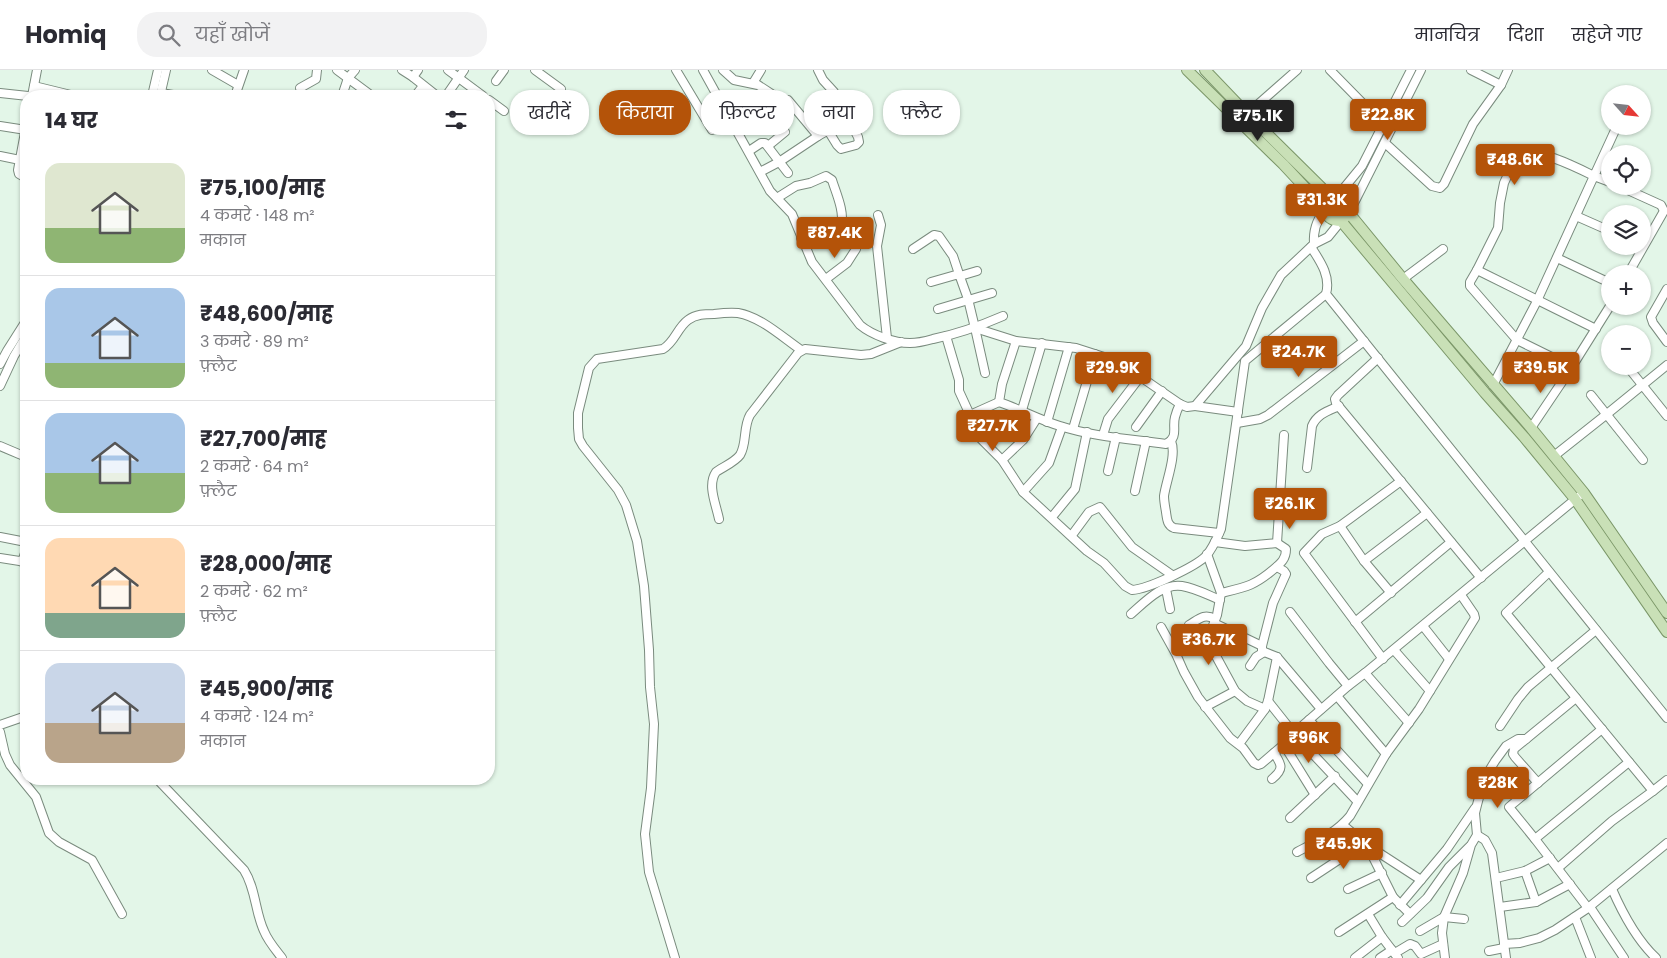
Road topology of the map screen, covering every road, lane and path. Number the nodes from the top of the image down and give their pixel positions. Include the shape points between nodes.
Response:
1 (37, 70) edge
2 (158, 70) edge
3 (166, 70) edge
4 (212, 70) edge
5 (244, 70) edge
6 (317, 70) edge
7 (337, 70) edge
8 (355, 70) edge
9 (402, 70) edge
10 (418, 70) edge
11 (448, 70) edge
12 (464, 70) edge
13 (504, 70) edge
14 (535, 70) edge
15 (676, 70) edge
16 (703, 70) edge
17 (723, 70) edge
18 (760, 70) edge
19 (818, 70) edge
20 (1188, 70) edge
21 (1205, 70) edge
22 (1297, 70) edge
23 (1330, 70) edge
24 (1411, 70) edge
25 (1421, 70) edge
26 (1471, 70) edge
27 (1508, 70) edge
28 (413, 77) junction
29 (348, 78) junction
30 (458, 78) junction
31 (496, 81) dead end
32 (753, 83) junction
33 (238, 85) junction
34 (1501, 85) junction
35 (34, 86) junction
36 (423, 86) junction
37 (300, 88) dead end
38 (561, 89) dead end
39 (32, 90) edge
40 (40, 90) edge
41 (153, 90) edge
42 (161, 90) edge
43 (237, 90) edge
44 (344, 90) edge
45 (364, 90) edge
46 (420, 90) edge
47 (429, 90) edge
48 (450, 90) edge
49 (475, 90) edge
50 (714, 90) edge
51 (766, 90) edge
52 (0, 92) edge
53 (20, 95) edge
54 (495, 104) edge
55 (794, 106) edge
56 (504, 111) dead end
57 (701, 112) edge
58 (1247, 114) junction
59 (1384, 125) junction
60 (0, 126) edge
61 (20, 128) edge
62 (739, 135) edge
63 (781, 135) edge
64 (1613, 135) edge
65 (818, 136) junction
66 (1385, 143) junction
67 (768, 146) junction
68 (749, 151) junction
69 (0, 156) edge
70 (20, 160) joint
71 (779, 162) junction
72 (760, 172) junction
73 (788, 173) dead end
74 (20, 175) edge
75 (1594, 176) junction
76 (1601, 179) edge
77 (1334, 195) junction
78 (1639, 195) edge
79 (776, 198) junction
80 (1324, 209) junction
81 (1347, 214) junction
82 (878, 215) dead end
83 (1576, 216) junction
84 (1601, 227) edge
85 (1651, 233) edge
86 (801, 238) junction
87 (1312, 245) junction
88 (1443, 248) dead end
89 (856, 249) dead end
90 (914, 249) dead end
91 (1557, 258) junction
92 (1477, 270) junction
93 (977, 271) dead end
94 (960, 275) junction
95 (826, 279) junction
96 (1601, 279) edge
97 (1403, 280) junction
98 (931, 282) dead end
99 (1667, 289) edge
100 (992, 293) dead end
101 (1326, 294) junction
102 (1538, 299) junction
103 (968, 300) junction
104 (938, 309) dead end
105 (1605, 315) edge
106 (1003, 316) dead end
107 (975, 328) junction
108 (1596, 329) junction
109 (20, 330) edge
110 (946, 336) junction
111 (887, 338) junction
112 (1517, 340) junction
113 (1016, 341) junction
114 (901, 342) junction
115 (1667, 342) edge
116 (1042, 344) junction
117 (20, 346) edge
118 (1246, 346) junction
119 (1368, 346) junction
120 (1069, 347) junction
121 (802, 350) junction
122 (1095, 354) junction
123 (1378, 358) junction
124 (1245, 361) junction
125 (0, 364) edge
126 (1667, 365) edge
127 (1229, 367) junction
128 (1572, 367) junction
129 (1243, 371) junction
130 (985, 372) dead end
131 (1634, 375) edge
132 (1140, 377) junction
133 (1493, 385) junction
134 (1642, 385) junction
135 (0, 386) edge
136 (1162, 391) junction
137 (1591, 395) dead end
138 (999, 402) junction
139 (1180, 404) junction
140 (1195, 406) junction
141 (1339, 406) junction
142 (1022, 410) junction
143 (1238, 412) junction
144 (1607, 414) junction
145 (970, 416) junction
146 (1667, 416) edge
147 (1037, 418) junction
148 (1047, 420) junction
149 (1237, 422) junction
150 (1062, 427) junction
151 (1136, 427) dead end
152 (1074, 428) junction
153 (1531, 428) junction
154 (1086, 432) junction
155 (1103, 434) junction
156 (1284, 435) dead end
157 (1116, 437) junction
158 (1173, 438) junction
159 (1146, 441) junction
160 (0, 446) edge
161 (20, 454) edge
162 (1554, 456) junction
163 (1002, 460) junction
164 (1643, 460) dead end
165 (1307, 468) dead end
166 (1108, 471) dead end
167 (1401, 481) junction
168 (1135, 491) dead end
169 (1023, 492) junction
170 (1580, 496) junction
171 (1427, 513) junction
172 (1052, 517) junction
173 (719, 519) dead end
174 (1340, 526) junction
175 (1219, 533) junction
176 (1072, 535) junction
177 (0, 536) edge
178 (20, 541) edge
179 (1215, 542) junction
180 (1451, 542) junction
181 (1525, 542) junction
182 (1278, 543) junction
183 (1207, 554) junction
184 (0, 558) edge
185 (20, 561) edge
186 (1364, 561) junction
187 (1276, 567) junction
188 (1549, 572) junction
189 (1172, 575) junction
190 (1481, 578) junction
191 (1166, 589) junction
192 (1391, 593) junction
193 (1461, 595) junction
194 (1220, 597) junction
195 (1170, 609) dead end
196 (1290, 612) dead end
197 (1667, 613) edge
198 (1131, 614) dead end
199 (1214, 621) junction
200 (1355, 622) junction
201 (1190, 625) dead end
202 (1423, 626) junction
203 (1161, 628) dead end
204 (1596, 630) junction
205 (1667, 632) edge
206 (1263, 649) junction
207 (1394, 650) junction
208 (1277, 657) junction
209 (1449, 658) junction
210 (1383, 659) junction
211 (1250, 666) dead end
212 (1551, 667) junction
213 (1366, 673) junction
214 (1348, 686) junction
215 (1235, 691) junction
216 (1430, 691) junction
217 (1338, 696) junction
218 (1576, 698) junction
219 (1266, 705) junction
220 (1205, 707) junction
221 (1322, 709) junction
222 (20, 718) edge
223 (1667, 718) edge
224 (1309, 720) junction
225 (1409, 723) junction
226 (0, 725) edge
227 (1500, 726) dead end
228 (1602, 729) junction
229 (0, 732) edge
230 (1295, 734) junction
231 (1526, 739) junction
232 (1239, 744) junction
233 (1284, 745) junction
234 (1274, 753) junction
235 (1386, 754) junction
236 (1628, 762) junction
237 (1335, 776) junction
238 (20, 778) edge
239 (1272, 779) dead end
240 (1667, 780) edge
241 (1538, 783) junction
242 (1368, 784) junction
243 (26, 785) edge
244 (163, 785) edge
245 (1652, 791) junction
246 (1315, 795) junction
247 (1357, 801) junction
248 (1477, 805) junction
249 (1290, 818) dead end
250 (1342, 825) junction
251 (1478, 835) junction
252 (1535, 839) junction
253 (1667, 843) edge
254 (1366, 844) junction
255 (1471, 845) junction
256 (1297, 852) dead end
257 (1550, 858) junction
258 (1558, 868) junction
259 (1525, 871) junction
260 (1382, 874) junction
261 (1311, 878) dead end
262 (1496, 878) junction
263 (1421, 880) junction
264 (1570, 884) junction
265 (1612, 889) junction
266 (1348, 890) dead end
267 (1393, 898) junction
268 (1536, 902) junction
269 (1400, 905) junction
270 (1500, 908) junction
271 (1589, 908) junction
272 (122, 914) dead end
273 (1368, 914) junction
274 (1410, 914) junction
275 (1444, 917) junction
276 (1575, 917) junction
277 (1464, 919) dead end
278 (1402, 922) dead end
279 (1420, 931) dead end
280 (1338, 932) dead end
281 (1382, 937) junction
282 (1443, 944) junction
283 (1504, 946) junction
284 (1489, 952) dead end
285 (1395, 954) edge
286 (282, 958) edge
287 (676, 958) edge
288 (1355, 958) edge
289 (1380, 958) edge
290 (1444, 958) edge
291 (1506, 958) edge
292 (1591, 958) edge
293 (1624, 958) edge
294 (1656, 958) edge

1 - 35 street
2 - 41 street
3 - 42 street
4 - 33 street
5 - 33 street
6 - 37 street via 316,79
7 - 29 street
8 - 29 street
9 - 28 street
10 - 28 street
11 - 30 street
12 - 30 street
13 - 31 street
14 - 38 street
15 - 57 street
16 - 50 street
17 - 32 street via 734,80
18 - 32 street
19 - 65 street via 834,92 859,140 856,145 841,149 829,132
20 - 80 main road via 1284,164
21 - 58 main road
22 - 58 street
23 - 59 street
24 - 59 street
25 - 66 street
26 - 34 street
27 - 34 street
28 - 36 street
29 - 44 street
29 - 45 street
30 - 48 street
30 - 49 street
32 - 51 street
33 - 43 street
34 - 66 street via 1473,124 1440,188 1432,186
35 - 39 street
35 - 40 street
36 - 46 street
36 - 47 street
52 - 53 street
54 - 56 street
55 - 65 street
58 - 77 main road
59 - 77 street via 1362,166
60 - 61 street
62 - 68 street
63 - 67 street
64 - 75 street
65 - 71 street
66 - 81 street
67 - 68 street via 763,143
67 - 71 street
68 - 72 street
69 - 70 street
70 - 74 street
71 - 72 street
71 - 73 street
72 - 79 street
75 - 76 street
75 - 83 street
75 - 92 street via 1549,156 1517,154 1504,183 1498,228
77 - 80 main road
77 - 81 main road via 1348,200
78 - 85 street via 1664,208
79 - 86 street via 792,214
79 - 86 street via 798,185 826,176 832,180 842,221 840,226
80 - 81 main road via 1330,218
80 - 87 street via 1317,220
81 - 87 street via 1328,237
81 - 97 main road
81 - 170 main road via 1485,394
82 - 111 street via 882,225 877,246
83 - 84 street
83 - 91 street
86 - 95 street via 812,262
87 - 101 street via 1328,283
87 - 118 street via 1281,275
88 - 97 street
89 - 95 street via 847,262
90 - 94 street via 934,235 939,236 953,256
91 - 96 street
91 - 102 street
92 - 102 street
92 - 112 street via 1470,282 1471,289
93 - 94 street
94 - 98 street
94 - 103 street
95 - 111 street via 860,325 874,335
97 - 133 main road
99 - 115 street via 1651,317
100 - 103 street
101 - 119 street
101 - 124 street
102 - 108 street
102 - 112 street
103 - 104 street
103 - 107 street
105 - 108 street
106 - 107 street
107 - 110 street
107 - 113 street
107 - 130 street
108 - 128 street
109 - 125 street
110 - 114 street via 913,343
110 - 145 street via 959,380 959,391
111 - 114 street
112 - 128 street
112 - 133 street
113 - 116 street
113 - 138 street
114 - 121 street via 861,355
116 - 120 street
116 - 142 street
117 - 135 street
118 - 124 street
118 - 127 street
119 - 123 street
119 - 149 street via 1268,415
120 - 122 street
120 - 148 street
121 - 173 street via 747,419 742,452 714,475 712,484
121 - 287 street via 748,316 732,313 696,316 688,320 671,344 663,349 597,359 589,368 578,413 581,443 623,498 637,541 644,586 654,724 652,781 645,834 649,872
122 - 132 street
122 - 152 street
123 - 141 street via 1338,395 1335,399
123 - 181 street
124 - 129 street
126 - 134 street
127 - 129 street
127 - 140 street
128 - 153 street
129 - 143 street
131 - 134 street
132 - 136 street
132 - 155 street via 1108,419
133 - 153 main road
134 - 144 street
134 - 146 street
136 - 139 street
136 - 151 street
137 - 144 street
138 - 142 street
138 - 145 street
139 - 140 street
139 - 158 street via 1174,419
140 - 143 street
141 - 165 street via 1314,420
141 - 167 street
142 - 147 street
143 - 149 street
144 - 162 street
144 - 164 street
145 - 163 street via 971,429
147 - 148 street
147 - 163 street via 1023,440
148 - 150 street
149 - 175 street
150 - 152 street
150 - 169 street via 1049,464
152 - 154 street
153 - 162 main road
154 - 155 street
154 - 172 street via 1075,489
155 - 157 street
156 - 182 street
157 - 159 street
157 - 166 street
158 - 159 street via 1166,444
158 - 175 street via 1164,500 1167,522 1174,528
159 - 168 street
160 - 161 street
162 - 170 main road
163 - 169 street
167 - 171 street
167 - 174 street
169 - 172 street
170 - 181 street
170 - 197 main road
170 - 205 main road
171 - 180 street
171 - 186 street
172 - 176 street
174 - 186 street
174 - 200 street via 1322,534 1304,553
175 - 179 street
176 - 189 street via 1132,590
176 - 189 street via 1089,512 1100,507 1132,547
177 - 178 street
179 - 182 street via 1246,546
179 - 183 street
180 - 190 street
180 - 192 street
181 - 188 street
181 - 190 street
182 - 187 street via 1286,552
183 - 189 street via 1197,563
183 - 194 street
184 - 185 street
186 - 192 street
187 - 194 street via 1256,583
187 - 206 street via 1286,574 1272,604
188 - 204 street
188 - 212 street via 1506,613
190 - 193 street
191 - 194 street via 1182,586
191 - 195 street
191 - 198 street
192 - 200 street
193 - 202 street
193 - 209 street via 1475,618
194 - 199 street
196 - 214 street
199 - 201 street via 1205,616
199 - 206 street
199 - 215 street via 1208,640
200 - 210 street
202 - 207 street
202 - 209 street
203 - 220 street
204 - 212 street
204 - 223 street
206 - 208 street
206 - 211 street
207 - 210 street
207 - 216 street
208 - 219 street
208 - 221 street
209 - 216 street
210 - 213 street
212 - 218 street
212 - 227 street via 1523,692
213 - 214 street
213 - 225 street
214 - 217 street
215 - 219 street via 1247,701
215 - 220 street
216 - 225 street
217 - 221 street
217 - 235 street
218 - 228 street
218 - 231 street
219 - 230 street
219 - 232 street
220 - 232 street via 1230,738
221 - 224 street
222 - 226 street
224 - 230 street
224 - 242 street
225 - 235 street
228 - 236 street
228 - 241 street
229 - 238 street via 5,754
230 - 233 street
230 - 237 street
231 - 241 street via 1513,754
231 - 248 street via 1518,739 1506,746 1495,761
232 - 234 street via 1256,765
233 - 234 street
233 - 246 street
234 - 239 street via 1281,767
235 - 242 street
236 - 245 street
236 - 252 street
237 - 246 street
237 - 247 street
240 - 245 street
241 - 252 street via 1509,807
242 - 247 street
243 - 272 street via 36,798 49,833 92,860
244 - 286 street via 244,870 264,931
245 - 258 street
246 - 249 street
247 - 250 street
248 - 251 street
248 - 263 street
250 - 254 street
250 - 256 street
251 - 255 street
251 - 262 street via 1492,853
252 - 257 street
253 - 265 street
254 - 260 street
254 - 261 street
254 - 263 street
255 - 274 street
255 - 275 street
257 - 258 street
257 - 259 street
258 - 264 street
259 - 262 street
259 - 268 street
260 - 266 street
260 - 267 street
262 - 270 street
263 - 269 street
264 - 268 street
264 - 271 street
265 - 271 street
265 - 294 street via 1631,924
267 - 269 street
267 - 273 street
268 - 270 street
269 - 274 street
270 - 283 street
271 - 276 street
271 - 293 street
273 - 280 street
273 - 281 street
274 - 278 street
275 - 277 street
275 - 279 street
275 - 282 street
276 - 283 street via 1539,938
276 - 292 street
281 - 285 street
281 - 288 street
282 - 285 street via 1421,954 1410,944
282 - 290 street
283 - 284 street
283 - 291 street
285 - 289 street

